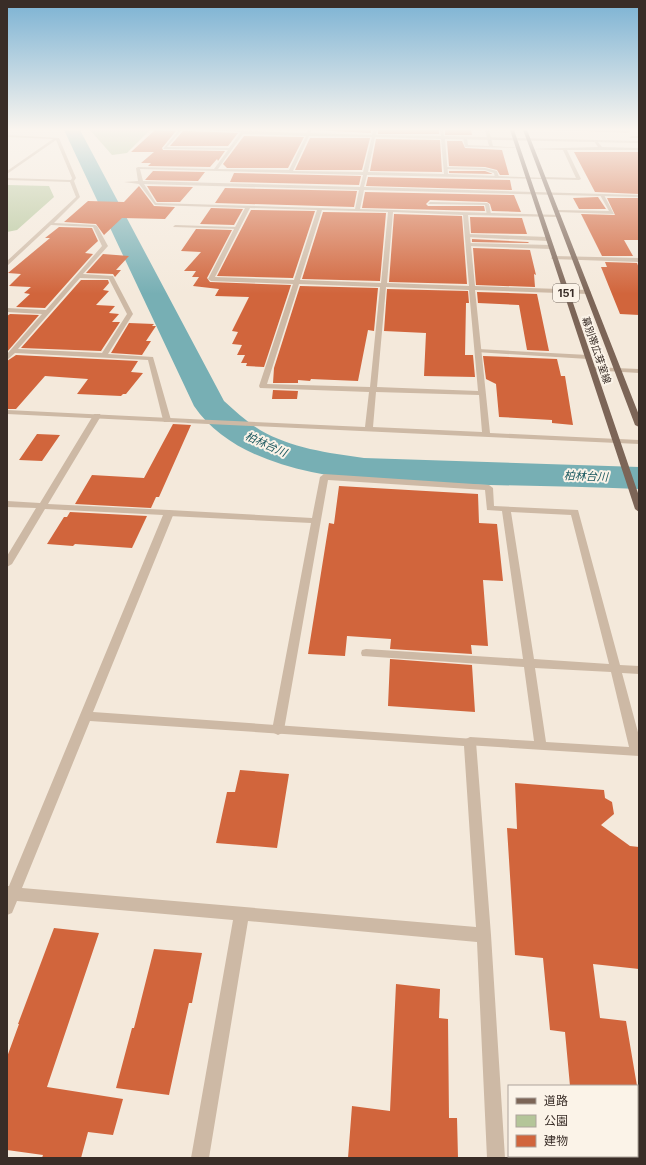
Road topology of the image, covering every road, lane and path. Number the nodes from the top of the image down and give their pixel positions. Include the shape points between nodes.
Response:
1 (73, 184) edge
2 (142, 184) edge
3 (191, 184) edge
4 (363, 184) edge
5 (531, 184) edge
6 (546, 184) edge
7 (362, 189) junction
8 (534, 193) junction
9 (550, 194) junction
10 (602, 195) junction
11 (639, 196) edge
12 (430, 203) dead end
13 (248, 207) junction
14 (320, 209) junction
15 (357, 210) junction
16 (391, 211) junction
17 (464, 213) junction
18 (489, 214) junction
19 (558, 214) junction
20 (541, 216) junction
21 (52, 224) junction
22 (175, 226) dead end
23 (237, 228) junction
24 (467, 236) junction
25 (548, 239) junction
26 (468, 245) junction
27 (551, 248) junction
28 (554, 258) junction
29 (575, 258) junction
30 (639, 260) edge
31 (7, 264) edge
32 (80, 276) junction
33 (297, 283) junction
34 (383, 286) junction
35 (472, 289) junction
36 (565, 291) junction
37 (588, 292) junction
38 (7, 310) edge
39 (47, 312) junction
40 (13, 351) junction
41 (478, 351) junction
42 (104, 355) junction
43 (588, 357) junction
44 (7, 358) edge
45 (592, 369) junction
46 (619, 370) junction
47 (639, 371) edge
48 (373, 389) junction
49 (482, 393) junction
50 (7, 412) edge
51 (97, 416) junction
52 (166, 420) junction
53 (639, 425) edge
54 (369, 429) junction
55 (486, 434) junction
56 (616, 441) junction
57 (639, 442) edge
58 (7, 504) edge
59 (43, 506) junction
60 (506, 509) junction
61 (639, 509) edge
62 (169, 513) junction
63 (316, 521) junction
64 (7, 564) edge
65 (366, 653) dead end
66 (528, 663) junction
67 (616, 668) junction
68 (639, 670) edge
69 (86, 716) junction
70 (278, 730) junction
71 (470, 742) junction
72 (541, 746) junction
73 (10, 893) edge
74 (7, 908) edge
75 (242, 913) junction
76 (484, 934) junction
77 (200, 1158) edge
78 (496, 1158) edge

1 - 21 street via 78,197
2 - 13 street via 155,204
3 - 7 street
4 - 7 street
5 - 8 main road, 幕別帯広芽室線 / 151
6 - 9 main road, 幕別帯広芽室線 / 151
7 - 8 street
7 - 15 street
8 - 9 street
8 - 20 main road, 幕別帯広芽室線 / 151
9 - 10 street
9 - 19 main road, 幕別帯広芽室線 / 151
10 - 11 street
10 - 19 street via 612,212
12 - 18 street via 486,204
13 - 14 street
13 - 23 street
14 - 15 street
14 - 33 street
15 - 16 street
16 - 17 street
16 - 34 street
17 - 18 street
17 - 24 street
18 - 20 street
19 - 20 street
19 - 29 main road, 幕別帯広芽室線 / 151
20 - 25 main road, 幕別帯広芽室線 / 151
21 - 31 street
21 - 32 street via 95,226 105,246
22 - 23 street
23 - 33 street via 211,280
24 - 25 street
24 - 26 street
25 - 27 main road, 幕別帯広芽室線 / 151
26 - 27 street
26 - 35 street
27 - 28 main road, 幕別帯広芽室線 / 151
28 - 29 street
28 - 36 main road, 幕別帯広芽室線 / 151
29 - 30 street
29 - 37 main road, 幕別帯広芽室線 / 151
32 - 39 street
32 - 42 street via 111,277 130,314
33 - 34 street
33 - 48 street via 263,386
34 - 35 street
34 - 48 street
35 - 36 street
35 - 41 street
36 - 37 street
36 - 43 main road, 幕別帯広芽室線 / 151
37 - 46 main road, 幕別帯広芽室線 / 151
38 - 39 street
39 - 40 street
40 - 42 street
40 - 44 street
41 - 43 street
41 - 49 street
42 - 52 street via 151,358
43 - 45 main road, 幕別帯広芽室線 / 151
45 - 46 street
45 - 56 main road, 幕別帯広芽室線 / 151
46 - 47 street
46 - 53 main road, 幕別帯広芽室線 / 151
48 - 49 street
48 - 54 street
49 - 55 street
50 - 51 street
51 - 52 street
51 - 59 street
52 - 54 street
54 - 55 street
55 - 56 street
56 - 57 street
56 - 61 main road, 幕別帯広芽室線 / 151
58 - 59 street
59 - 62 street
59 - 64 street
60 - 63 street via 490,508 489,488 324,477
60 - 66 street
60 - 67 street via 576,512
62 - 63 street
62 - 69 street
63 - 70 street
65 - 66 street
66 - 67 street
66 - 72 street
67 - 68 street
67 - 72 street via 637,752
69 - 70 street
69 - 73 street
70 - 71 street
71 - 72 street
71 - 76 street
73 - 74 street
73 - 75 street
75 - 76 street
75 - 77 street
76 - 78 street

